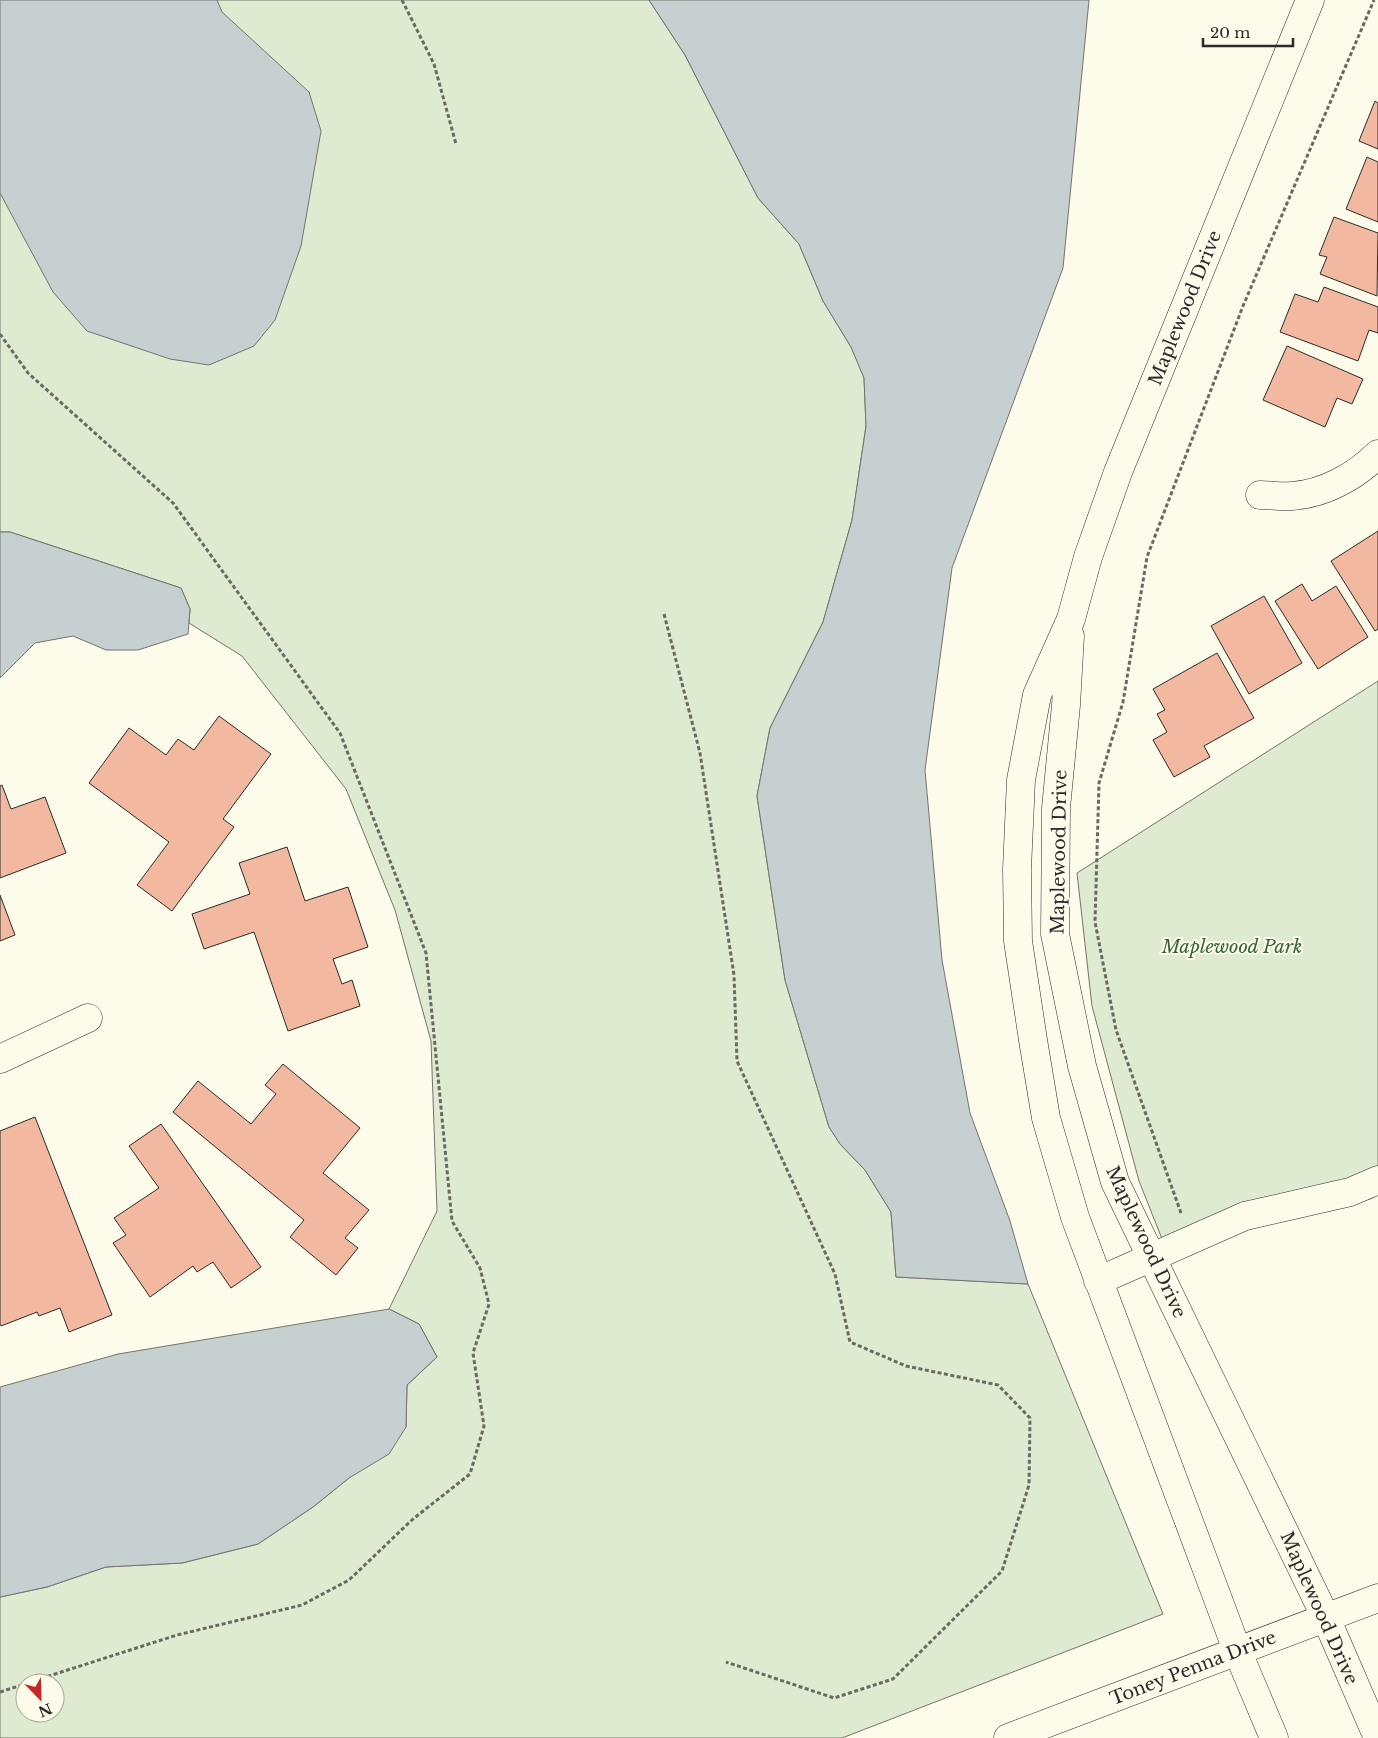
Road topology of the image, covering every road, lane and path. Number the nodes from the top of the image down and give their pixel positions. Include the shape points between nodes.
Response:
1 (402, 0) edge
2 (1310, 0) edge
3 (1374, 0) edge
4 (456, 144) dead end
5 (0, 334) edge
6 (1378, 454) edge
7 (1260, 495) dead end
8 (664, 614) dead end
9 (1071, 619) junction
10 (88, 1018) dead end
11 (0, 1059) edge
12 (1378, 1180) edge
13 (1183, 1217) dead end
14 (1151, 1258) junction
15 (1098, 1280) junction
16 (1378, 1598) edge
17 (1326, 1618) junction
18 (1237, 1650) junction
19 (726, 1662) dead end
20 (57, 1673) edge
21 (15, 1687) edge
22 (0, 1692) edge
23 (1008, 1738) edge
24 (1274, 1738) edge
25 (1378, 1738) edge

1 - 4 path via 434,64
2 - 9 street, Maplewood Drive via 1118,472 1088,557
3 - 13 path via 1244,306 1146,557 1123,702 1099,783 1095,922 1116,1030
5 - 20 path via 28,374 173,504 340,733 426,953 452,1222 480,1268 489,1304 474,1354 484,1426 470,1474 413,1519 349,1580 302,1605 177,1635
6 - 7 street via 1365,467 1325,489 1292,496
8 - 19 path via 700,753 734,975 737,1061 834,1274 850,1342 906,1366 998,1385 1030,1418 1029,1485 1002,1571 893,1679 834,1698
9 - 14 street, Maplewood Drive via 1056,808 1056,934 1082,1066 1115,1182
9 - 15 street, Maplewood Drive via 1037,695 1021,780 1018,941 1046,1118 1075,1217
10 - 11 street
12 - 14 street via 1350,1192 1245,1216
14 - 15 street
14 - 17 street, Maplewood Drive
15 - 18 street, Maplewood Drive
16 - 17 street, Toney Penna Drive
17 - 18 street, Toney Penna Drive
17 - 25 street, Maplewood Drive
18 - 23 street, Toney Penna Drive
18 - 24 street, Maplewood Drive
21 - 22 path

